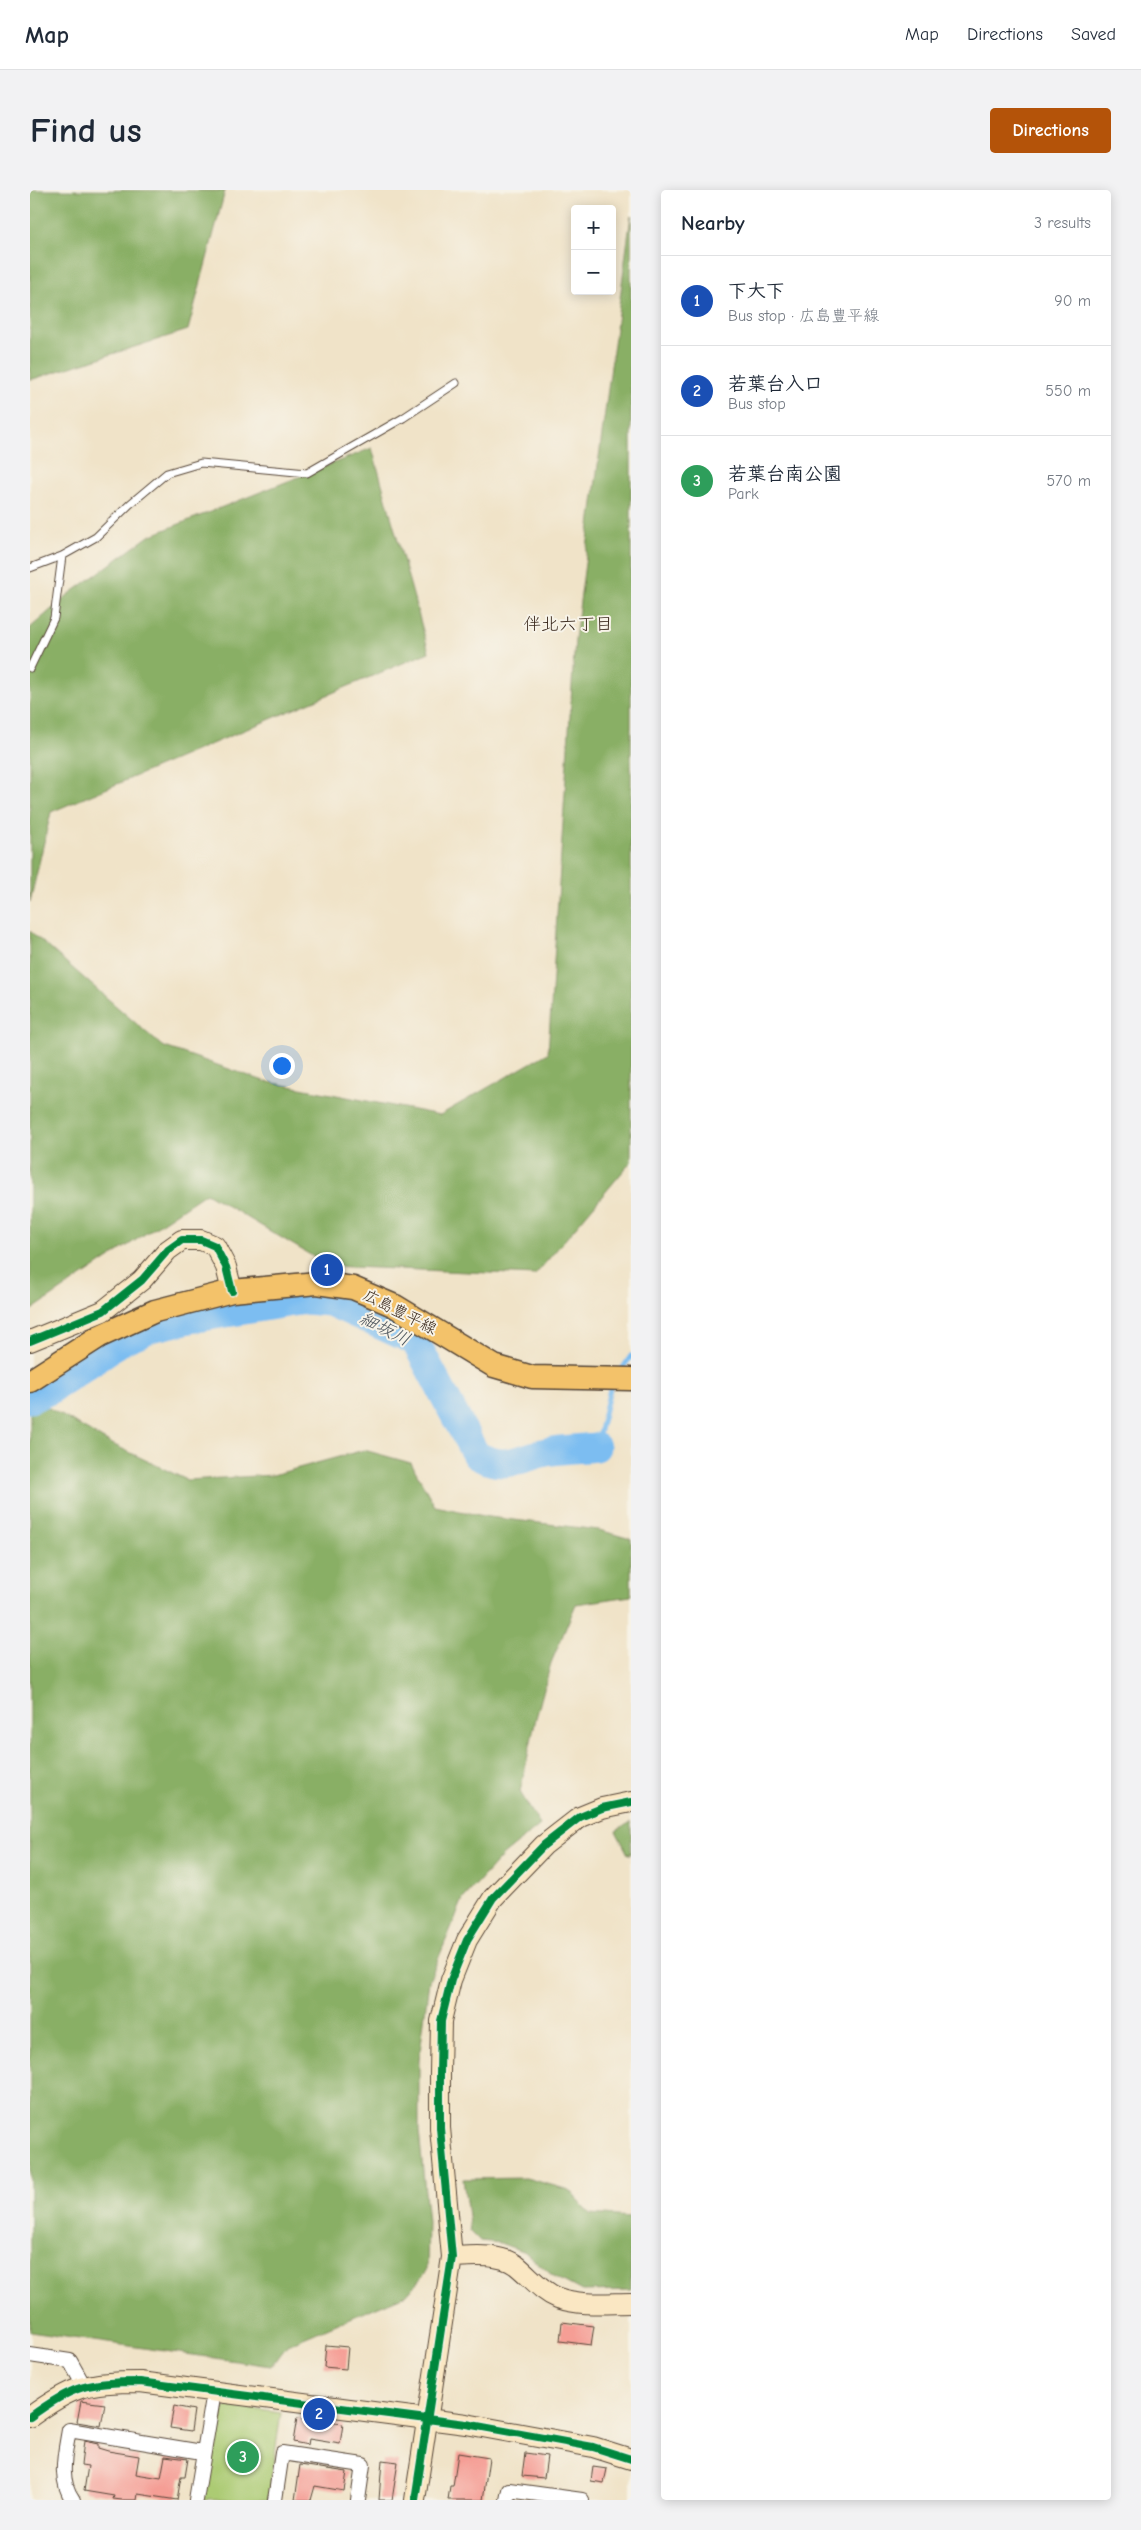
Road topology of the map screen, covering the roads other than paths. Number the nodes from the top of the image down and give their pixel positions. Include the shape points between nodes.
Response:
1 (456, 383) dead end
2 (62, 556) junction
3 (30, 568) edge
4 (30, 668) edge
5 (232, 1291) junction
6 (30, 1340) edge
7 (631, 1379) edge
8 (30, 1381) edge
9 (631, 1802) edge
10 (452, 2256) junction
11 (631, 2303) edge
12 (30, 2355) edge
13 (84, 2386) junction
14 (214, 2392) junction
15 (30, 2418) edge
16 (428, 2418) junction
17 (202, 2452) junction
18 (631, 2459) edge
19 (73, 2500) edge
20 (196, 2500) edge
21 (275, 2500) edge
22 (358, 2500) edge
23 (415, 2500) edge
24 (507, 2500) edge
25 (582, 2500) edge

1 - 2 lane via 403,418 307,473 201,463 166,473 96,537
2 - 3 lane
2 - 4 lane via 54,618
5 - 6 street via 226,1267 215,1246 201,1240 182,1240 168,1250 142,1280 104,1311
5 - 7 main road, 広島豊平線 via 316,1283 353,1288 395,1306 494,1366 532,1377
5 - 8 main road, 広島豊平線 via 155,1311 100,1336
9 - 10 street via 580,1817 544,1845 493,1898 467,1940 451,1980 441,2021 440,2128
10 - 11 street via 496,2258 514,2264 541,2288 573,2302
10 - 16 street
12 - 13 street via 70,2361
13 - 14 street via 140,2382
13 - 15 street via 59,2396
14 - 16 street
14 - 17 street
16 - 18 street via 593,2447
16 - 23 street
17 - 19 street via 69,2430 63,2468 65,2486
17 - 20 street
21 - 22 street via 282,2453 363,2465
24 - 25 street via 509,2490

